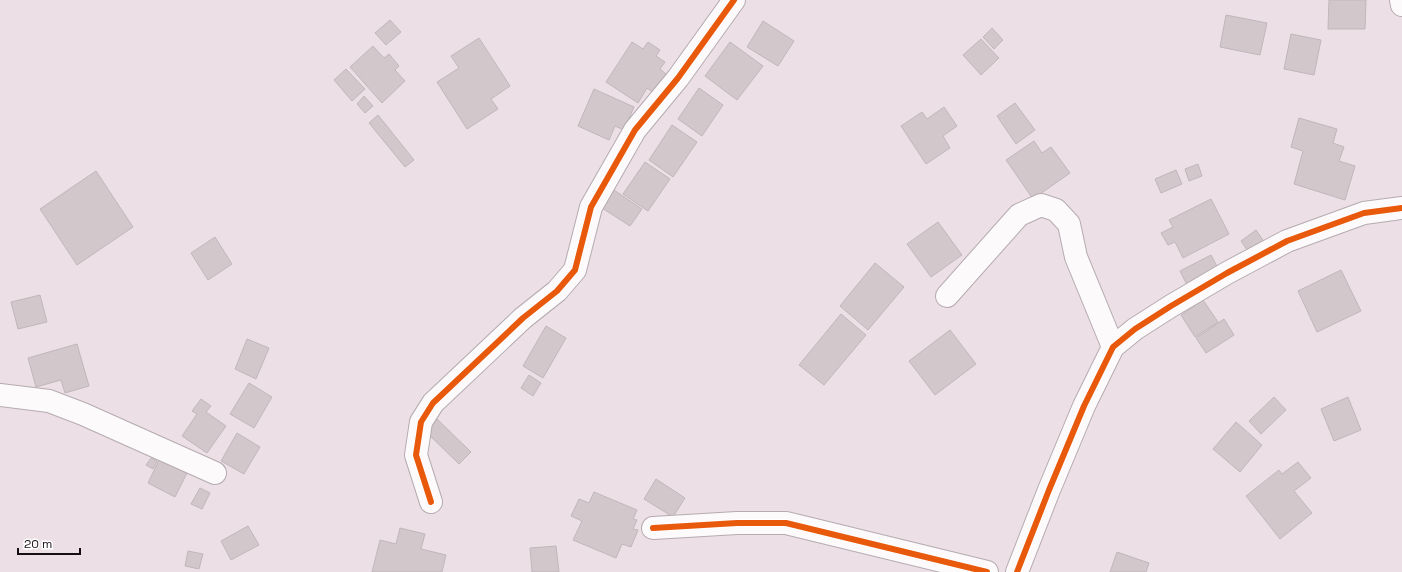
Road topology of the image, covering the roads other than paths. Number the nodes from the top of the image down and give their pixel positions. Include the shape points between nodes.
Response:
1 (734, 0) edge
2 (1401, 0) edge
3 (1402, 5) edge
4 (1402, 208) edge
5 (947, 296) dead end
6 (1113, 347) junction
7 (0, 395) edge
8 (215, 473) dead end
9 (431, 502) dead end
10 (653, 528) dead end
11 (987, 572) edge
12 (1017, 572) edge

1 - 9 street via 678,78 635,130 591,207 575,270 557,291 524,318 433,403 421,422 416,455
2 - 3 street
4 - 6 street via 1364,214 1287,241 1165,310 1134,329
5 - 6 street via 1019,215 1041,205 1056,210 1069,224 1076,256
6 - 12 street via 1081,413
7 - 8 street via 50,401
10 - 11 street via 737,523 786,524

